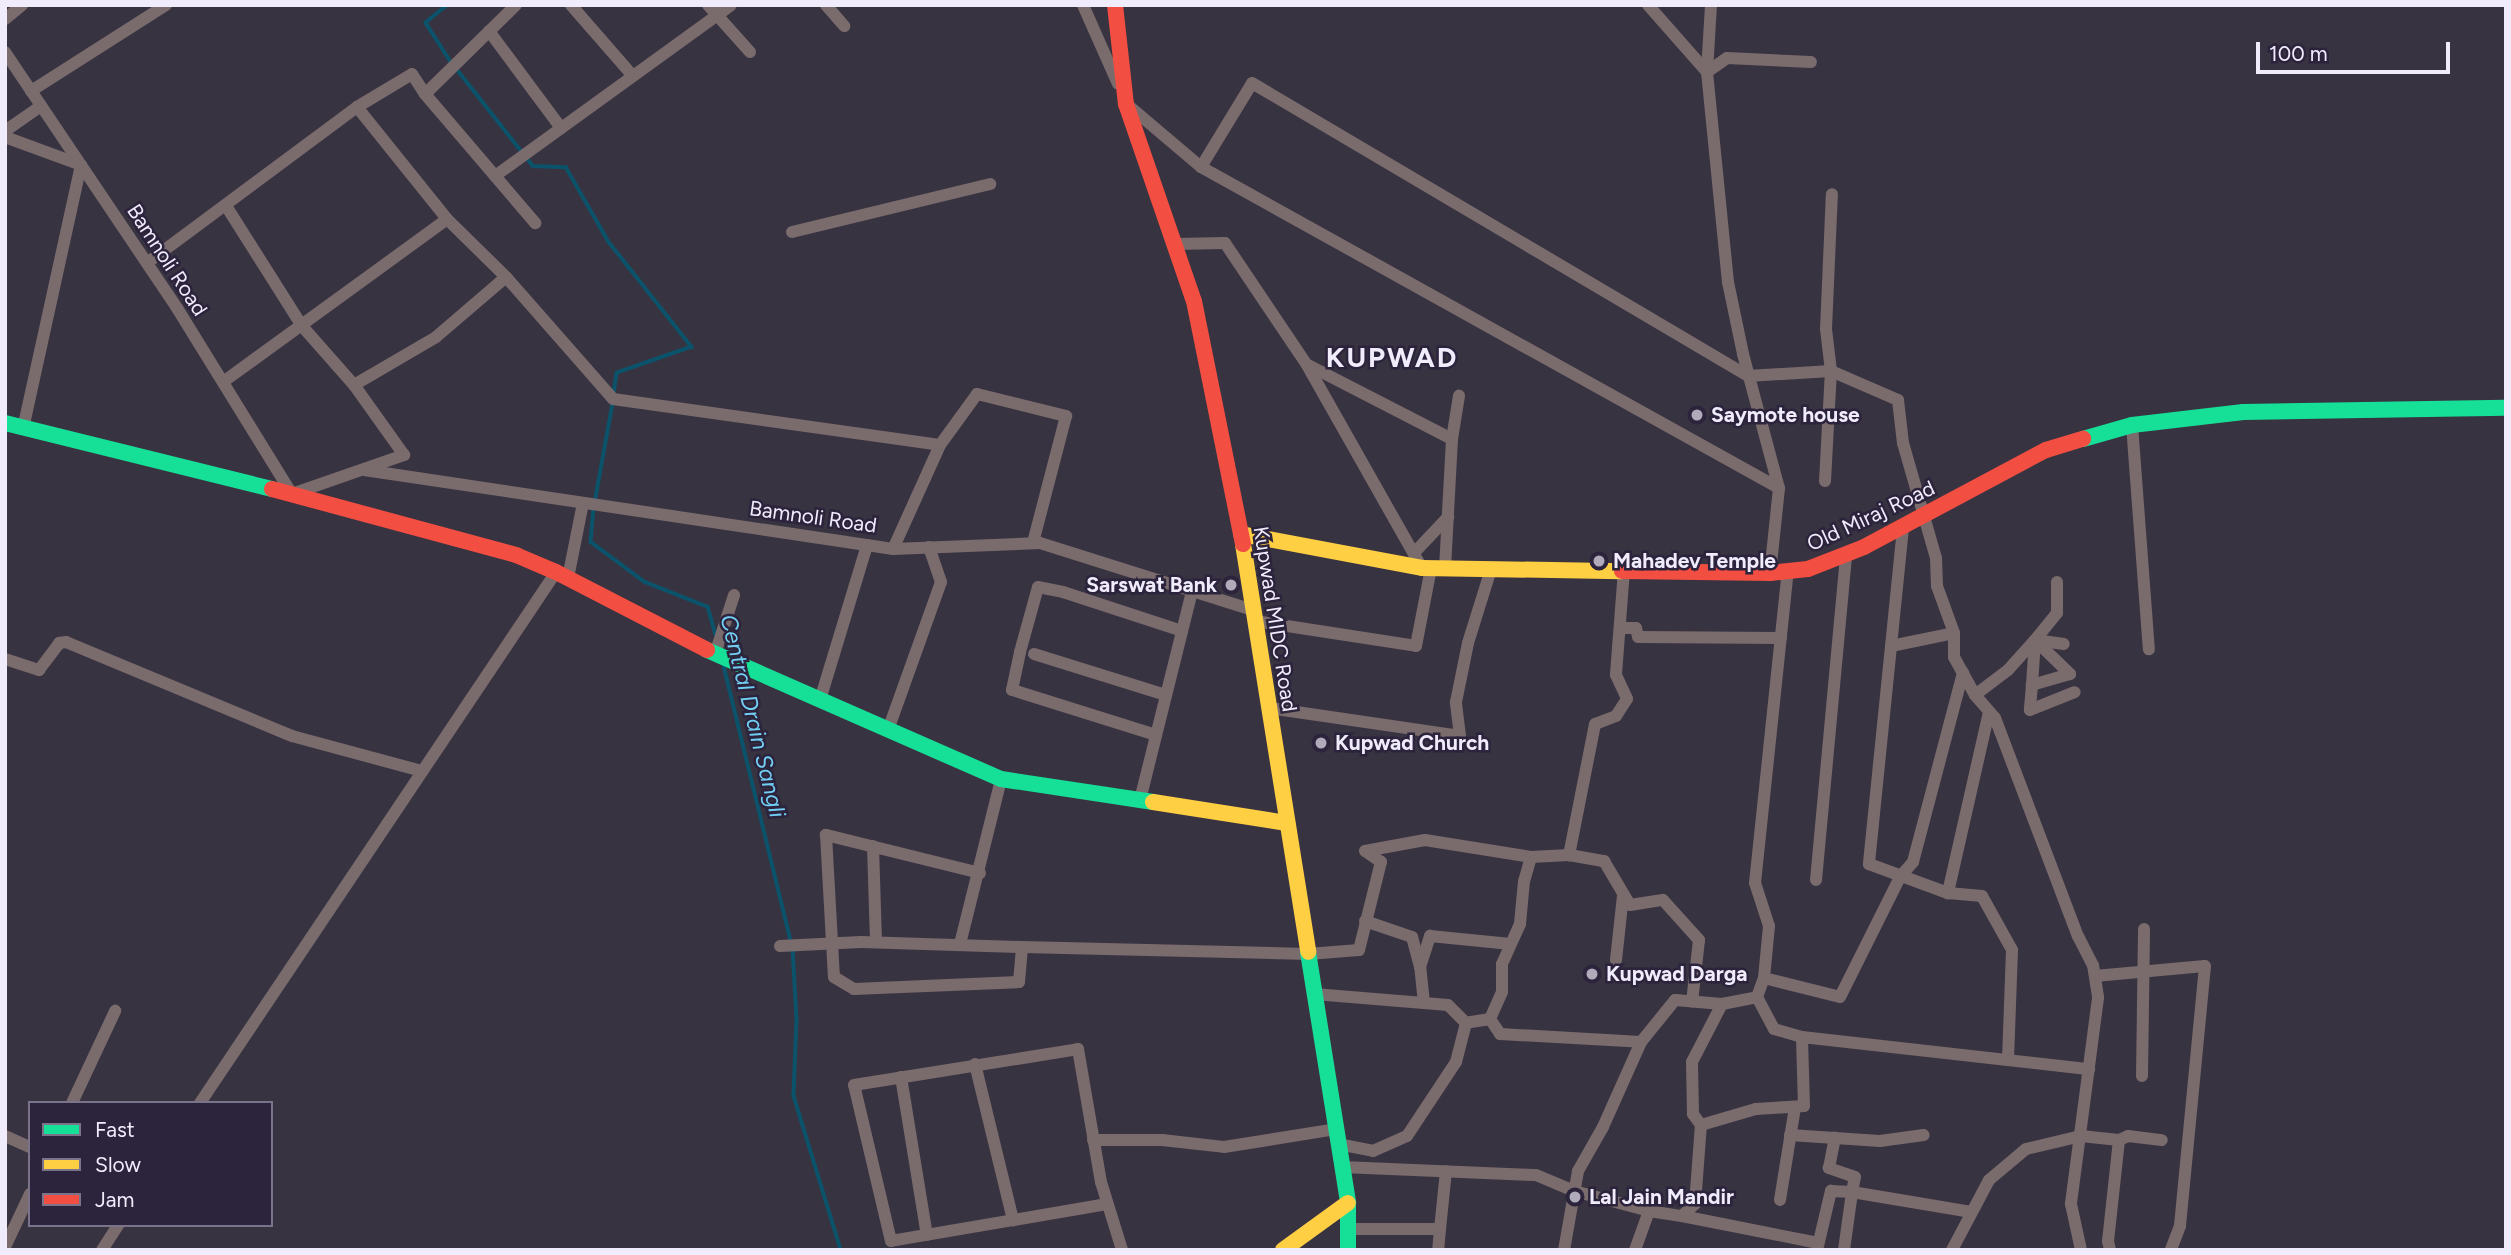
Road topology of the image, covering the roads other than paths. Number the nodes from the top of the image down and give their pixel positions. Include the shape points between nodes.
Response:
1 (22, 5) edge
2 (166, 5) edge
3 (516, 5) edge
4 (572, 5) edge
5 (731, 5) edge
6 (826, 5) edge
7 (1083, 5) edge
8 (1115, 5) edge
9 (1648, 5) edge
10 (1711, 5) edge
11 (712, 10) edge
12 (5, 19) edge
13 (844, 26) dead end
14 (489, 31) junction
15 (5, 52) edge
16 (750, 52) dead end
17 (1811, 62) dead end
18 (1707, 72) junction
19 (633, 76) junction
20 (31, 90) junction
21 (425, 94) junction
22 (1126, 104) junction
23 (41, 106) junction
24 (357, 107) junction
25 (561, 128) junction
26 (5, 131) edge
27 (5, 137) edge
28 (81, 165) junction
29 (1201, 167) junction
30 (495, 176) junction
31 (990, 184) dead end
32 (1832, 194) dead end
33 (226, 206) junction
34 (447, 219) junction
35 (535, 223) dead end
36 (792, 232) dead end
37 (1175, 244) junction
38 (147, 263) junction
39 (506, 277) junction
40 (302, 326) junction
41 (1307, 365) junction
42 (1831, 370) junction
43 (1748, 376) junction
44 (223, 383) junction
45 (354, 386) junction
46 (1459, 396) dead end
47 (2506, 408) edge
48 (5, 423) edge
49 (2132, 425) junction
50 (23, 428) junction
51 (1452, 439) junction
52 (940, 445) junction
53 (360, 470) junction
54 (1825, 481) dead end
55 (1779, 488) junction
56 (292, 494) junction
57 (583, 503) junction
58 (1923, 513) junction
59 (1448, 517) junction
60 (1903, 528) junction
61 (1241, 534) junction
62 (1033, 543) junction
63 (867, 545) junction
64 (929, 547) junction
65 (893, 549) junction
66 (1846, 554) junction
67 (1428, 564) junction
68 (1491, 569) junction
69 (1624, 570) junction
70 (1788, 571) junction
71 (1770, 573) junction
72 (562, 575) junction
73 (2057, 582) dead end
74 (1192, 591) junction
75 (734, 594) dead end
76 (1254, 616) junction
77 (1620, 628) junction
78 (1182, 631) junction
79 (1954, 633) junction
80 (1781, 638) junction
81 (2035, 640) junction
82 (2064, 644) dead end
83 (1891, 646) junction
84 (2148, 649) dead end
85 (715, 654) junction
86 (1034, 654) dead end
87 (5, 659) edge
88 (1963, 673) junction
89 (2032, 685) junction
90 (2076, 692) dead end
91 (1166, 695) junction
92 (1975, 695) junction
93 (820, 700) junction
94 (1269, 708) junction
95 (1989, 712) junction
96 (888, 730) junction
97 (1156, 735) junction
98 (422, 771) junction
99 (1001, 779) junction
100 (1140, 800) junction
101 (1287, 822) junction
102 (873, 846) junction
103 (1569, 855) junction
104 (1531, 858) junction
105 (980, 873) junction
106 (1900, 877) junction
107 (1816, 880) dead end
108 (1948, 893) junction
109 (1623, 896) junction
110 (1365, 921) junction
111 (2144, 929) dead end
112 (876, 942) junction
113 (832, 943) junction
114 (960, 944) junction
115 (1511, 944) junction
116 (780, 946) dead end
117 (1022, 947) junction
118 (1308, 954) junction
119 (1616, 960) dead end
120 (1420, 967) junction
121 (2144, 970) junction
122 (2095, 976) junction
123 (1764, 978) junction
124 (1314, 994) junction
125 (1757, 997) junction
126 (1692, 1002) junction
127 (1424, 1003) junction
128 (1722, 1004) junction
129 (115, 1011) dead end
130 (1490, 1019) junction
131 (1466, 1023) junction
132 (1802, 1037) junction
133 (1640, 1042) junction
134 (2008, 1060) junction
135 (975, 1065) junction
136 (2089, 1069) junction
137 (2142, 1076) dead end
138 (901, 1077) junction
139 (73, 1101) edge
140 (201, 1101) edge
141 (1795, 1107) junction
142 (1701, 1125) junction
143 (1790, 1135) junction
144 (1924, 1135) dead end
145 (5, 1136) edge
146 (1337, 1136) junction
147 (2081, 1136) junction
148 (1835, 1138) junction
149 (1093, 1140) junction
150 (2119, 1140) junction
151 (2162, 1140) dead end
152 (28, 1146) edge
153 (1342, 1167) junction
154 (1446, 1171) junction
155 (1574, 1191) junction
156 (1852, 1192) junction
157 (28, 1198) edge
158 (1780, 1200) dead end
159 (1348, 1203) junction
160 (1107, 1204) junction
161 (1649, 1211) junction
162 (1971, 1212) junction
163 (1682, 1216) junction
164 (1013, 1220) junction
165 (117, 1227) edge
166 (1348, 1229) junction
167 (1440, 1229) junction
168 (927, 1235) junction
169 (6, 1244) edge
170 (1817, 1246) edge
171 (102, 1250) edge
172 (1122, 1250) edge
173 (1283, 1250) edge
174 (1348, 1250) edge
175 (1438, 1250) edge
176 (1564, 1250) edge
177 (1635, 1250) edge
178 (1844, 1250) edge
179 (1952, 1250) edge
180 (2081, 1250) edge
181 (2110, 1250) edge
182 (2171, 1250) edge

1 - 12 street
2 - 20 street
3 - 14 street
4 - 19 street
5 - 11 street
6 - 13 street
7 - 22 street
8 - 22 main road, Kupwad MIDC Road
9 - 18 street
10 - 18 street
11 - 16 street
11 - 19 street
14 - 21 street
14 - 25 street
15 - 20 street, Bamnoli Road
17 - 18 street via 1727,58
18 - 43 street via 1728,282
19 - 25 street
20 - 23 street, Bamnoli Road
21 - 24 street via 412,74
21 - 30 street
22 - 29 street
22 - 37 main road, Kupwad MIDC Road
23 - 26 street
23 - 28 street, Bamnoli Road
24 - 33 street
24 - 34 street
25 - 30 street
27 - 28 street
28 - 38 street, Bamnoli Road
28 - 50 street
29 - 43 street via 1252,83
29 - 55 street
30 - 35 street
31 - 36 street
32 - 42 street via 1826,329
33 - 38 street
33 - 40 street
34 - 39 street
34 - 40 street
37 - 41 street via 1225,243
37 - 61 main road, Kupwad MIDC Road via 1194,301
38 - 44 street, Bamnoli Road
39 - 45 street via 436,337
39 - 52 street via 613,399
40 - 44 street
40 - 45 street
41 - 51 street
41 - 67 street
42 - 43 street
42 - 54 street
42 - 58 street via 1898,400 1903,443
43 - 55 street
44 - 56 street, Bamnoli Road
45 - 53 street via 404,454
46 - 51 street
47 - 49 main road, Old Miraj Road via 2324,408
48 - 50 main road
49 - 58 main road, Old Miraj Road via 2046,450 1973,492
49 - 84 street
50 - 56 main road
51 - 59 street
52 - 62 street via 978,394 1066,416
52 - 65 street
53 - 56 street
53 - 57 street, Bamnoli Road
55 - 71 street
56 - 72 main road via 516,555
57 - 63 street, Bamnoli Road
57 - 72 street
58 - 60 main road, Old Miraj Road
58 - 79 street via 1936,558 1937,586
59 - 67 street
59 - 67 street
60 - 66 main road, Old Miraj Road
60 - 83 street
61 - 67 main road, Old Miraj Road
61 - 76 main road, Kupwad MIDC Road
62 - 64 street, Bamnoli Road
62 - 74 street, Bamnoli Road
63 - 65 street, Bamnoli Road
63 - 93 street
64 - 65 street, Bamnoli Road
64 - 96 street via 941,582
66 - 70 main road, Old Miraj Road via 1808,569
66 - 107 street
67 - 68 main road, Old Miraj Road
67 - 76 street, Bamnoli Road via 1416,646
68 - 69 main road, Old Miraj Road
68 - 94 street via 1468,643 1457,702 1460,736
69 - 71 main road, Old Miraj Road
69 - 77 street
70 - 71 main road, Old Miraj Road
70 - 80 street
72 - 85 main road
72 - 98 street
73 - 81 street via 2057,613
74 - 76 street, Bamnoli Road
74 - 78 street
75 - 85 street
76 - 94 main road, Kupwad MIDC Road
77 - 80 street via 1636,628 1638,637
77 - 103 street via 1616,676 1627,699 1616,716 1595,724
78 - 91 street
78 - 97 street via 1038,587 1020,652 1012,690
79 - 83 street
79 - 88 street via 1954,657
80 - 123 street via 1755,883 1769,926
81 - 82 street
81 - 89 street
81 - 89 street via 2070,674
81 - 92 street via 2008,670
83 - 106 street via 1869,864
85 - 93 main road
86 - 91 street
87 - 98 street via 39,670 59,643 66,642 292,736
88 - 92 street
88 - 106 street via 1913,862
89 - 90 street via 2030,710
91 - 97 street
92 - 95 street
93 - 96 main road
94 - 101 main road, Kupwad MIDC Road
95 - 108 street
95 - 122 street
96 - 99 main road
97 - 100 street
98 - 140 street
99 - 100 main road
99 - 105 street
100 - 101 main road
101 - 118 main road, Kupwad MIDC Road
102 - 105 street
102 - 112 street
102 - 113 street via 826,835
103 - 104 street
103 - 109 street via 1604,861
104 - 110 street via 1425,840 1365,851 1381,862
104 - 115 street via 1520,925
105 - 114 street
106 - 108 street
106 - 123 street via 1839,997
108 - 134 street via 1982,897 2012,950
109 - 119 street
109 - 126 street via 1630,905 1663,900 1699,940
110 - 118 street via 1359,950
110 - 120 street via 1412,937
111 - 121 street
112 - 113 street
112 - 114 street
113 - 116 street
113 - 117 street via 834,977 854,989 1019,982
114 - 117 street
115 - 120 street via 1430,936
115 - 130 street via 1502,964 1502,992
117 - 118 street
118 - 124 main road, Kupwad MIDC Road
120 - 127 street
121 - 122 street
121 - 137 street
121 - 182 street via 2205,966 2180,1226
122 - 136 street via 2098,998
123 - 125 street
124 - 127 street
124 - 146 main road, Kupwad MIDC Road
125 - 128 street
125 - 132 street via 1774,1029
126 - 128 street
126 - 133 street via 1675,1000
127 - 131 street via 1448,1004
128 - 142 street via 1692,1062 1693,1114
129 - 139 street
130 - 131 street
130 - 133 street via 1500,1034
131 - 146 street via 1456,1062 1407,1136 1373,1151
132 - 134 street
132 - 141 street via 1804,1107
133 - 155 street via 1578,1171
134 - 136 street
135 - 138 street
135 - 149 street via 1078,1049
135 - 164 street
136 - 147 street
138 - 168 street
138 - 168 street via 854,1085 891,1241
141 - 142 street via 1756,1109
141 - 143 street
142 - 163 street via 1695,1204
143 - 148 street
143 - 158 street
144 - 148 street via 1880,1141
145 - 152 street
146 - 149 street via 1224,1147 1162,1140
146 - 153 main road, Kupwad MIDC Road
147 - 150 street
147 - 162 street via 2019,1154 1989,1180
147 - 180 street via 2071,1204
148 - 156 street via 1829,1168 1855,1177
149 - 160 street
150 - 151 street via 2128,1136
150 - 181 street
153 - 154 street
153 - 159 main road, Kupwad MIDC Road
154 - 155 street via 1536,1175
154 - 167 street
155 - 161 street
155 - 176 street
156 - 162 street
156 - 170 street via 1831,1191
156 - 178 street
157 - 169 street
159 - 166 main road, Kupwad MIDC Road
159 - 173 main road
160 - 164 street
160 - 172 street
161 - 163 street
161 - 177 street
162 - 179 street
163 - 170 street
164 - 168 street
165 - 171 street
166 - 167 street
166 - 174 main road, Kupwad MIDC Road
167 - 175 street

